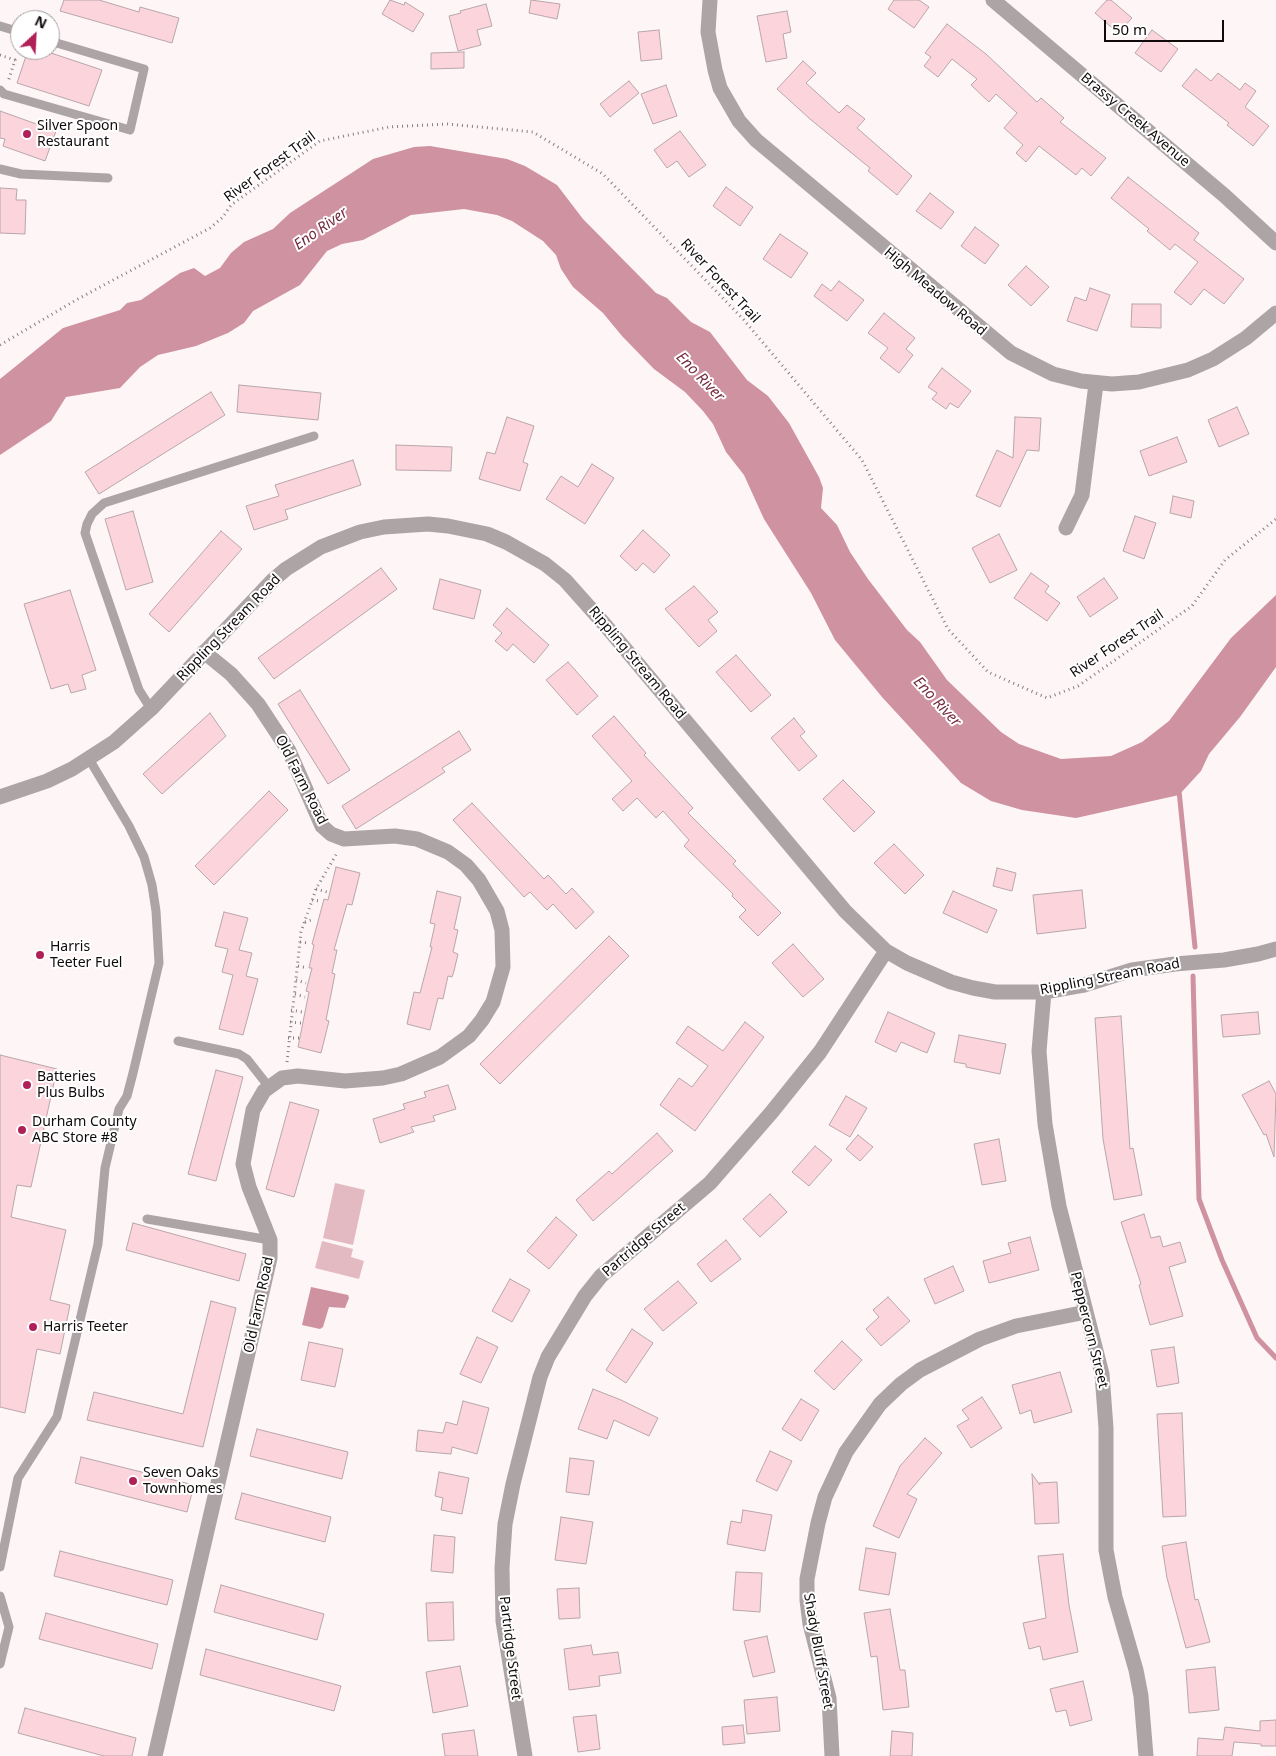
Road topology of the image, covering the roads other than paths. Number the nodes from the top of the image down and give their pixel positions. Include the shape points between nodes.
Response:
1 (710, 0) edge
2 (993, 0) edge
3 (60, 44) edge
4 (2, 92) edge
5 (0, 169) edge
6 (108, 178) dead end
7 (1276, 243) edge
8 (1276, 313) edge
9 (1096, 384) junction
10 (314, 436) dead end
11 (1066, 528) dead end
12 (204, 652) junction
13 (151, 709) junction
14 (89, 759) junction
15 (0, 797) edge
16 (1276, 949) edge
17 (886, 951) junction
18 (1044, 992) junction
19 (178, 1041) dead end
20 (269, 1087) junction
21 (148, 1219) dead end
22 (270, 1240) junction
23 (1086, 1312) junction
24 (0, 1567) edge
25 (0, 1596) edge
26 (0, 1664) edge
27 (155, 1756) edge
28 (525, 1756) edge
29 (832, 1756) edge
30 (1146, 1756) edge

1 - 9 street, High Meadow Road via 710,51 720,88 739,121 756,140 1011,354 1053,374
2 - 7 street, Brassy Creek Avenue
3 - 4 lane via 144,69 130,130
5 - 6 lane via 21,174
8 - 9 street, High Meadow Road via 1227,351 1188,370 1139,382
9 - 11 street via 1082,495
10 - 13 lane via 104,503 92,514 86,533 139,690
12 - 13 street, Rippling Stream Road
12 - 17 street, Rippling Stream Road via 286,569 339,539 384,527 428,524 467,529 506,542 545,564 585,601 800,859 865,933
12 - 20 street, Old Farm Road via 231,674 258,704 289,751 322,826 344,839 395,836 417,839 448,852 480,880 497,911 502,930 504,967 493,1002 469,1036 440,1057 383,1078 344,1082 298,1076 282,1078
13 - 14 street, Rippling Stream Road
14 - 15 street, Rippling Stream Road via 47,781
14 - 24 lane via 144,857 156,910 159,963 127,1096 119,1109 104,1168 98,1244 57,1417 18,1478
16 - 18 street, Rippling Stream Road via 1242,957 1132,970 1084,985
17 - 18 street, Rippling Stream Road via 928,973 973,988 995,992
17 - 28 street, Partridge Street via 820,1052 771,1114 710,1183 601,1276 548,1357 513,1484 505,1524 502,1568 504,1621
18 - 23 street, Peppercorn Street via 1039,1051 1045,1124 1059,1206
19 - 20 lane via 239,1054 247,1059
20 - 22 street, Old Farm Road via 253,1110 244,1164 249,1187
21 - 22 lane
22 - 27 street, Old Farm Road via 270,1258
23 - 29 street, Shady Bluff Street via 1016,1326 980,1339 920,1370 880,1404 846,1452 825,1497 807,1580 810,1624 829,1698
23 - 30 street, Peppercorn Street via 1105,1395 1109,1570 1136,1670
25 - 26 lane via 9,1627

